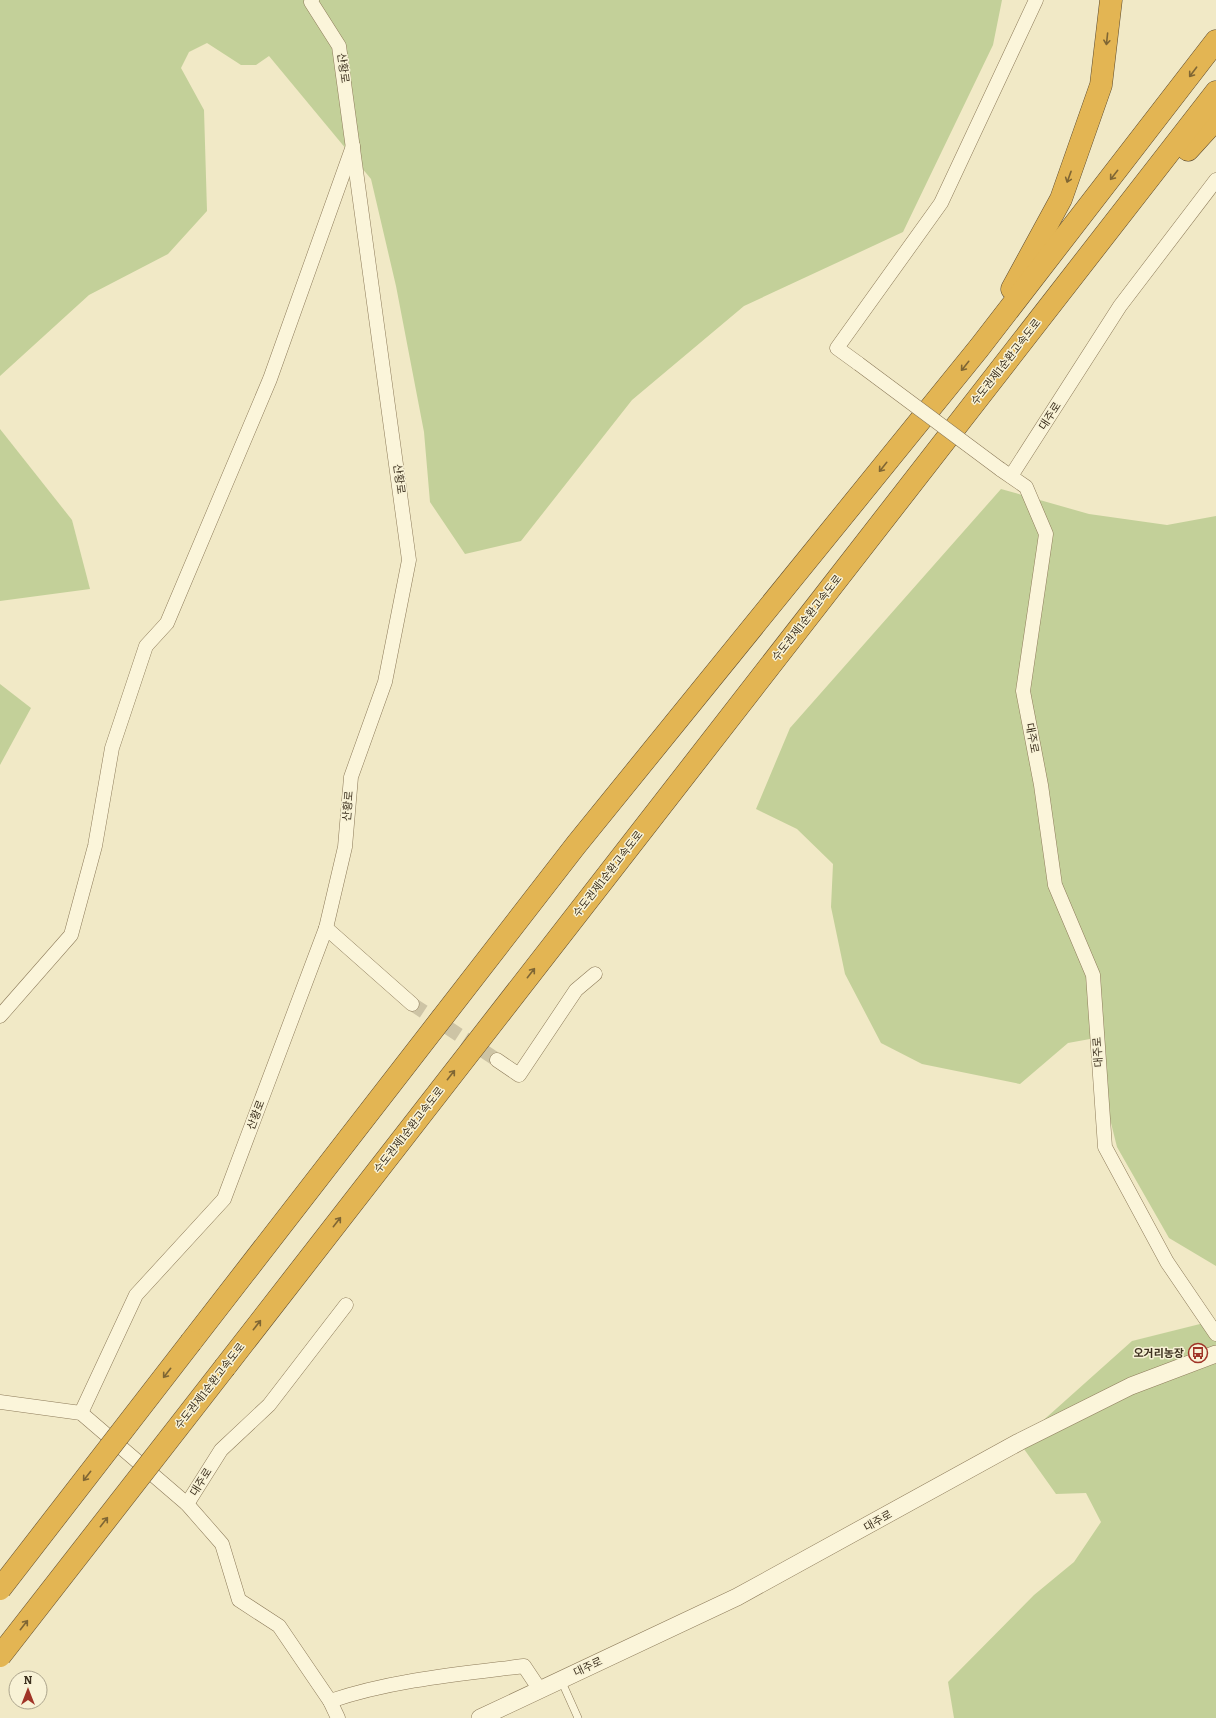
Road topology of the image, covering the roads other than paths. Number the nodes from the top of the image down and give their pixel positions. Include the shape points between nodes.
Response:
1 (312, 0) edge
2 (1036, 0) edge
3 (1111, 0) edge
4 (1216, 41) edge
5 (1216, 92) edge
6 (1216, 119) edge
7 (354, 144) junction
8 (1216, 180) edge
9 (1085, 260) junction
10 (979, 348) junction
11 (1006, 473) junction
12 (326, 928) junction
13 (595, 974) dead end
14 (412, 1004) tunnel mouth
15 (0, 1016) edge
16 (497, 1060) tunnel mouth
17 (346, 1305) dead end
18 (1216, 1334) edge
19 (1216, 1354) edge
20 (0, 1402) edge
21 (82, 1413) junction
22 (187, 1504) junction
23 (0, 1589) edge
24 (0, 1656) edge
25 (561, 1680) junction
26 (540, 1690) junction
27 (330, 1701) junction
28 (338, 1718) edge
29 (480, 1718) edge
30 (578, 1718) edge

1 - 7 street, 산황로 via 339,46
2 - 11 street, bridge via 941,203 837,348
3 -> 10 highway via 1101,85 1061,199
4 -> 10 highway
5 - 9 highway, 수도권제1순환고속도로
6 - 9 highway
7 - 12 street, 산황로 via 409,560 385,682 351,777 345,847
7 - 15 street, 산황로 via 270,379 167,623 146,646 112,748 95,846 71,935
8 - 11 street, 대주로 via 1120,306
24 -> 9 highway, 수도권제1순환고속도로, bridge
10 -> 23 highway, bridge via 576,845
11 - 18 street, 대주로 via 1026,487 1046,534 1023,691 1055,885 1093,975 1105,1147 1167,1262
12 - 14 street
12 - 21 street, 산황로 via 224,1199 136,1295
13 - 16 street via 576,990 519,1075
17 - 22 street, 대주로 via 269,1405 221,1450
19 - 25 street, 대주로 via 1131,1386 1019,1442 737,1597
20 - 21 street
21 - 22 street
22 - 27 street, 대주로 via 222,1544 239,1600 279,1626
25 - 26 street, 대주로
25 - 30 lane
26 - 27 street via 524,1666 456,1674 362,1690
26 - 29 street, 대주로
27 - 28 street, 대주로

